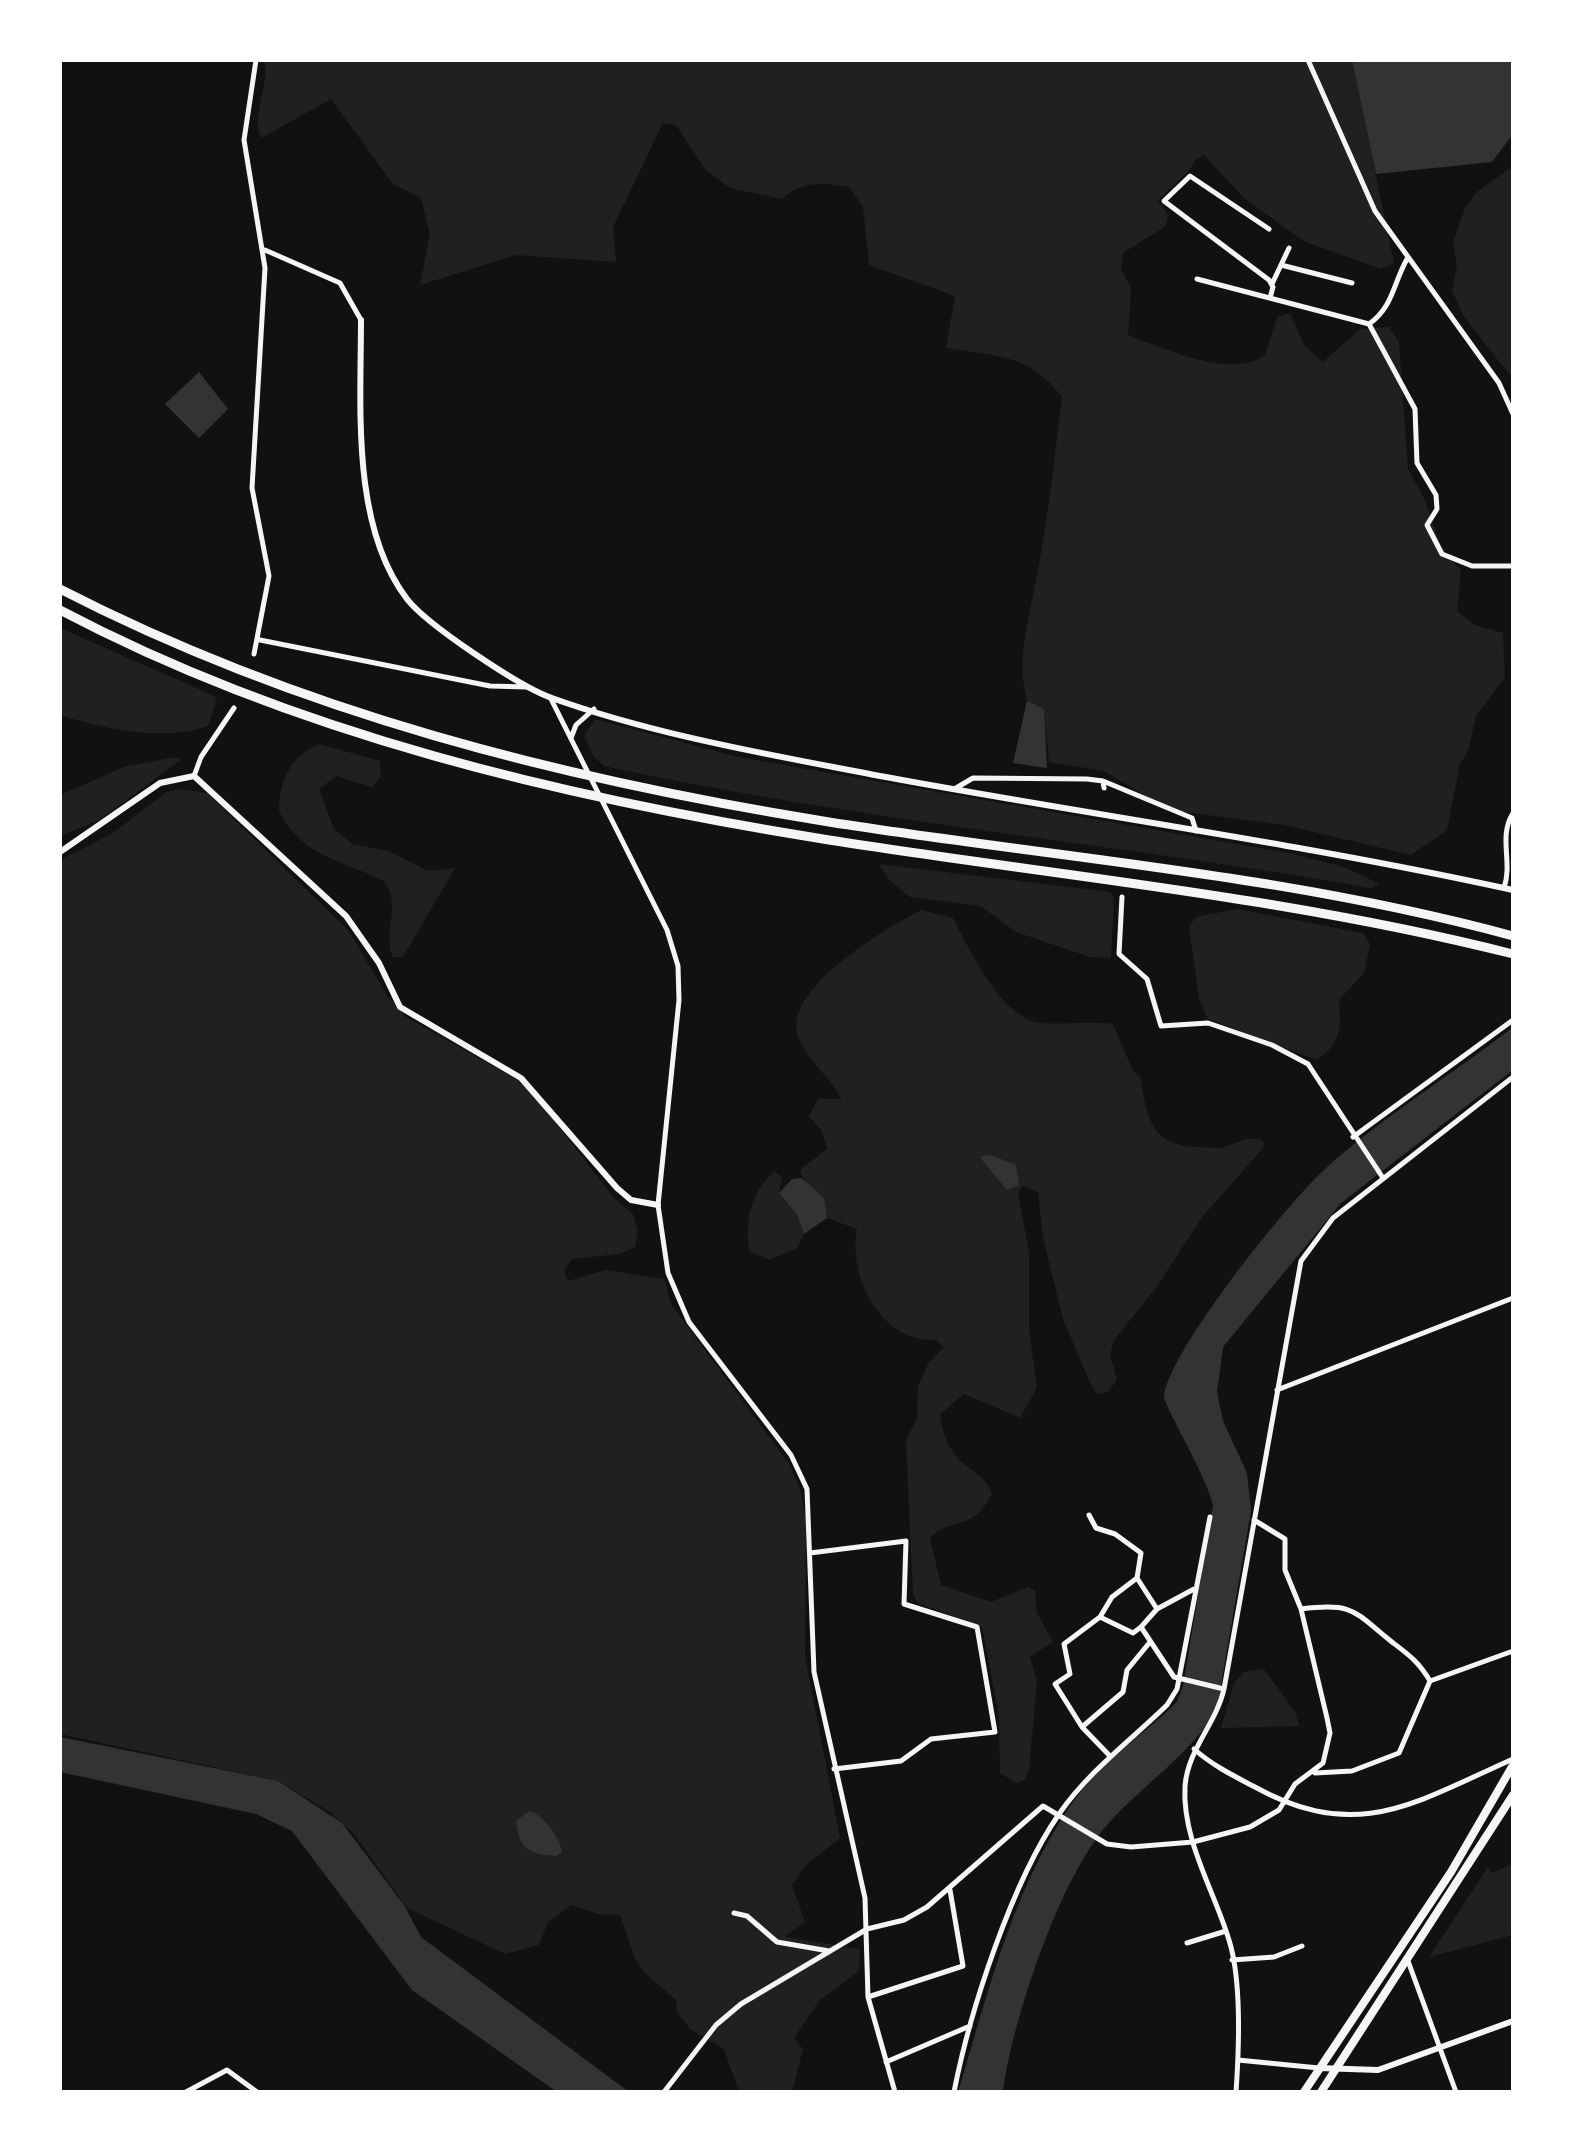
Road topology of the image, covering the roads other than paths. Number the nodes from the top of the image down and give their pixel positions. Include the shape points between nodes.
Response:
1 (256, 60) edge
2 (1308, 60) edge
3 (1270, 230) dead end
4 (1289, 248) dead end
5 (264, 250) junction
6 (1407, 259) junction
7 (1281, 265) junction
8 (1197, 279) dead end
9 (1352, 283) dead end
10 (1272, 284) junction
11 (1270, 298) junction
12 (361, 320) joint
13 (1369, 324) junction
14 (1513, 414) edge
15 (1513, 566) edge
16 (60, 589) edge
17 (60, 610) edge
18 (260, 640) junction
19 (254, 654) dead end
20 (527, 686) junction
21 (550, 698) junction
22 (234, 708) dead end
23 (594, 709) junction
24 (571, 738) junction
25 (194, 776) junction
26 (954, 789) junction
27 (1513, 813) edge
28 (1196, 831) junction
29 (60, 852) edge
30 (1504, 888) junction
31 (1513, 890) edge
32 (1122, 897) dead end
33 (1513, 936) edge
34 (1513, 954) edge
35 (1513, 1020) edge
36 (1513, 1077) edge
37 (1353, 1137) junction
38 (1381, 1174) junction
39 (658, 1205) junction
40 (1513, 1298) edge
41 (1276, 1390) junction
42 (1089, 1515) dead end
43 (1210, 1516) dead end
44 (1254, 1520) junction
45 (810, 1553) junction
46 (1138, 1578) junction
47 (1194, 1589) junction
48 (1157, 1608) junction
49 (1301, 1608) junction
50 (1100, 1617) junction
51 (1141, 1627) junction
52 (1150, 1642) junction
53 (1513, 1651) edge
54 (1179, 1678) junction
55 (1430, 1681) junction
56 (1224, 1688) junction
57 (1082, 1727) junction
58 (1194, 1749) junction
59 (1109, 1756) junction
60 (1513, 1762) edge
61 (834, 1769) junction
62 (1312, 1773) junction
63 (1513, 1794) edge
64 (1284, 1804) junction
65 (1058, 1815) junction
66 (1193, 1842) junction
67 (950, 1890) junction
68 (734, 1913) dead end
69 (868, 1929) junction
70 (1226, 1931) junction
71 (1187, 1944) dead end
72 (1302, 1946) dead end
73 (832, 1952) junction
74 (1232, 1960) junction
75 (1408, 1961) junction
76 (868, 1997) junction
77 (1513, 2021) edge
78 (972, 2025) junction
79 (1442, 2050) junction
80 (1238, 2060) junction
81 (886, 2062) junction
82 (1319, 2068) junction
83 (1336, 2070) junction
84 (186, 2092) edge
85 (257, 2092) edge
86 (664, 2092) edge
87 (895, 2092) edge
88 (954, 2092) edge
89 (1236, 2092) edge
90 (1304, 2092) edge
91 (1321, 2092) edge
92 (1456, 2092) edge

1 - 5 street via 244,140
2 - 6 street via 1360,184
3 - 10 street via 1190,176 1164,202
4 - 7 street
5 - 12 street via 340,283
5 - 18 street via 252,488 269,576
6 - 13 street via 1393,298
6 - 14 street via 1499,383
7 - 9 street
7 - 10 street
8 - 11 street
10 - 11 street
11 - 13 street
12 - 20 street via 358,401 382,555 408,600 429,620
13 - 15 street via 1415,408 1417,463 1436,495 1437,509 1427,524 1442,554 1472,566
16 - 33 highway via 139,630 292,692 546,766 832,822 1310,889
17 - 34 highway via 116,640 286,708 541,783 813,837 1308,907
18 - 19 street
18 - 20 street via 490,686
20 - 21 street
21 - 23 street
21 - 24 street
22 - 25 street
23 - 24 street
23 - 26 street via 781,756
24 - 39 street via 668,930 678,966
25 - 29 street via 160,783
25 - 39 street via 346,916 400,1008 520,1078 617,1188 631,1200
26 - 28 street
26 - 28 street via 973,778 1103,784 1192,818
27 - 30 street via 1504,827
28 - 30 street
30 - 31 street
32 - 37 street via 1119,954 1147,979 1161,1026 1208,1022 1296,1056 1314,1072
35 - 37 street
36 - 38 street
37 - 38 street
38 - 41 street via 1333,1218 1301,1261
39 - 45 street via 678,1304 800,1471 811,1518
40 - 41 street
41 - 44 street
42 - 46 street via 1096,1528 1141,1553
43 - 47 street
44 - 49 street via 1285,1540 1284,1570
44 - 56 street
45 - 61 street via 814,1672
45 - 61 street via 906,1541 904,1604 977,1627 995,1732 930,1740 901,1760
46 - 48 street
46 - 50 street
47 - 48 street
47 - 54 street
48 - 51 street
49 - 55 street via 1331,1605 1365,1615 1420,1662
49 - 62 street via 1330,1733 1323,1762
50 - 51 street via 1133,1633
50 - 57 street via 1064,1644 1070,1674 1055,1684
51 - 52 street
52 - 54 street
52 - 57 street via 1127,1670 1122,1692
53 - 55 street
54 - 56 street
54 - 59 street via 1167,1706
55 - 62 street via 1399,1753 1352,1771
56 - 58 street via 1218,1714
57 - 59 street
58 - 64 street
58 - 66 street via 1185,1790
59 - 65 street
60 - 64 street via 1360,1818
60 - 82 main road via 1460,1856
61 - 69 street
62 - 64 street via 1295,1784
63 - 75 main road
64 - 66 street via 1250,1827
65 - 66 street via 1099,1840 1131,1847
65 - 67 street via 1042,1806
65 - 78 street via 1005,1924
66 - 70 street
67 - 69 street via 904,1920
67 - 76 street via 963,1966
68 - 73 street via 777,1942
69 - 73 street
69 - 76 street
70 - 71 street
70 - 74 street
72 - 74 street via 1274,1957
73 - 86 street via 741,2004
74 - 80 street
75 - 79 street
75 - 83 main road
76 - 81 street
77 - 79 street
78 - 81 street
78 - 88 street
79 - 83 street via 1378,2070
79 - 92 street
80 - 82 street
80 - 89 street
81 - 87 street
82 - 83 street
82 - 90 main road
83 - 91 main road
84 - 85 street via 226,2070

